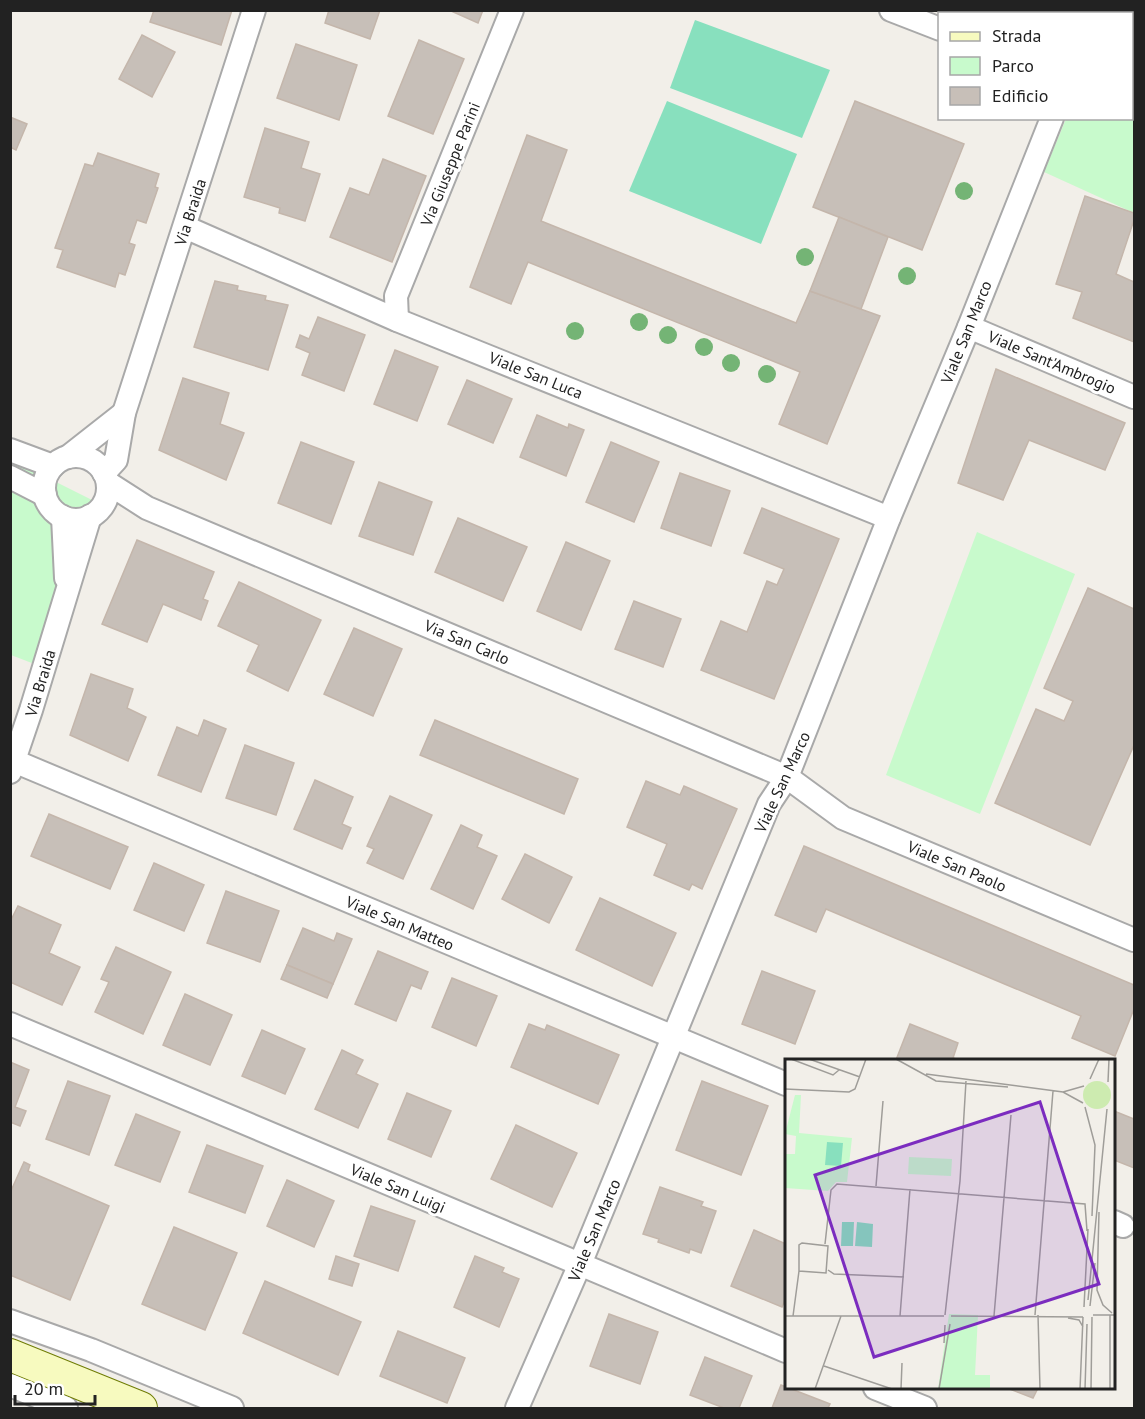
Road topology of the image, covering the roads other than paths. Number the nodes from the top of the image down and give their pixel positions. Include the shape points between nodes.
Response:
1 (254, 10) edge
2 (513, 10) edge
3 (891, 10) edge
4 (938, 29) edge
5 (1052, 120) edge
6 (185, 227) junction
7 (397, 320) junction
8 (969, 327) junction
9 (1134, 397) edge
10 (124, 413) junction
11 (10, 450) edge
12 (61, 461) junction
13 (10, 477) edge
14 (106, 478) junction
15 (45, 495) junction
16 (147, 508) junction
17 (94, 513) junction
18 (63, 517) junction
19 (889, 518) junction
20 (67, 593) junction
21 (12, 767) edge
22 (787, 777) junction
23 (1134, 940) edge
24 (10, 1024) edge
25 (674, 1037) junction
26 (785, 1084) edge
27 (580, 1264) junction
28 (10, 1321) edge
29 (785, 1351) edge
30 (10, 1355) edge
31 (10, 1385) edge
32 (877, 1389) edge
33 (66, 1408) edge
34 (141, 1408) edge
35 (232, 1408) edge
36 (517, 1408) edge
37 (925, 1408) edge

1 - 6 street, Via Braida
2 - 7 street, Via Giuseppe Parini via 396,297
3 - 4 street
5 - 8 street, Viale San Marco
6 - 7 street, Viale San Luca
6 - 10 street, Via Braida
7 - 19 street, Viale San Luca
8 - 9 street, Viale Sant'Ambrogio
8 - 19 street, Viale San Marco
10 - 12 street
10 - 14 street, Via Braida via 116,460
11 - 12 street
12 - 14 street via 80,456 95,462
12 - 15 street via 45,482
13 - 15 street
14 - 16 street, Via San Carlo
14 - 17 street via 107,494
15 - 18 street
16 - 17 street, Via San Carlo
16 - 22 street, Via San Carlo
17 - 18 street via 77,519
17 - 20 street, Via Braida
18 - 20 street, Via Braida
19 - 22 street, Viale San Marco
20 - 21 street, Via Braida
21 - 25 street, Viale San Matteo
22 - 23 street, Viale San Paolo via 843,818
22 - 25 street, Viale San Marco via 769,804
24 - 27 street, Viale San Luigi
25 - 26 street, Viale San Matteo
25 - 27 street, Viale San Marco
27 - 29 street, Viale San Luigi
27 - 36 street, Viale San Marco
28 - 35 street
30 - 34 main road
31 - 33 street
32 - 37 street

